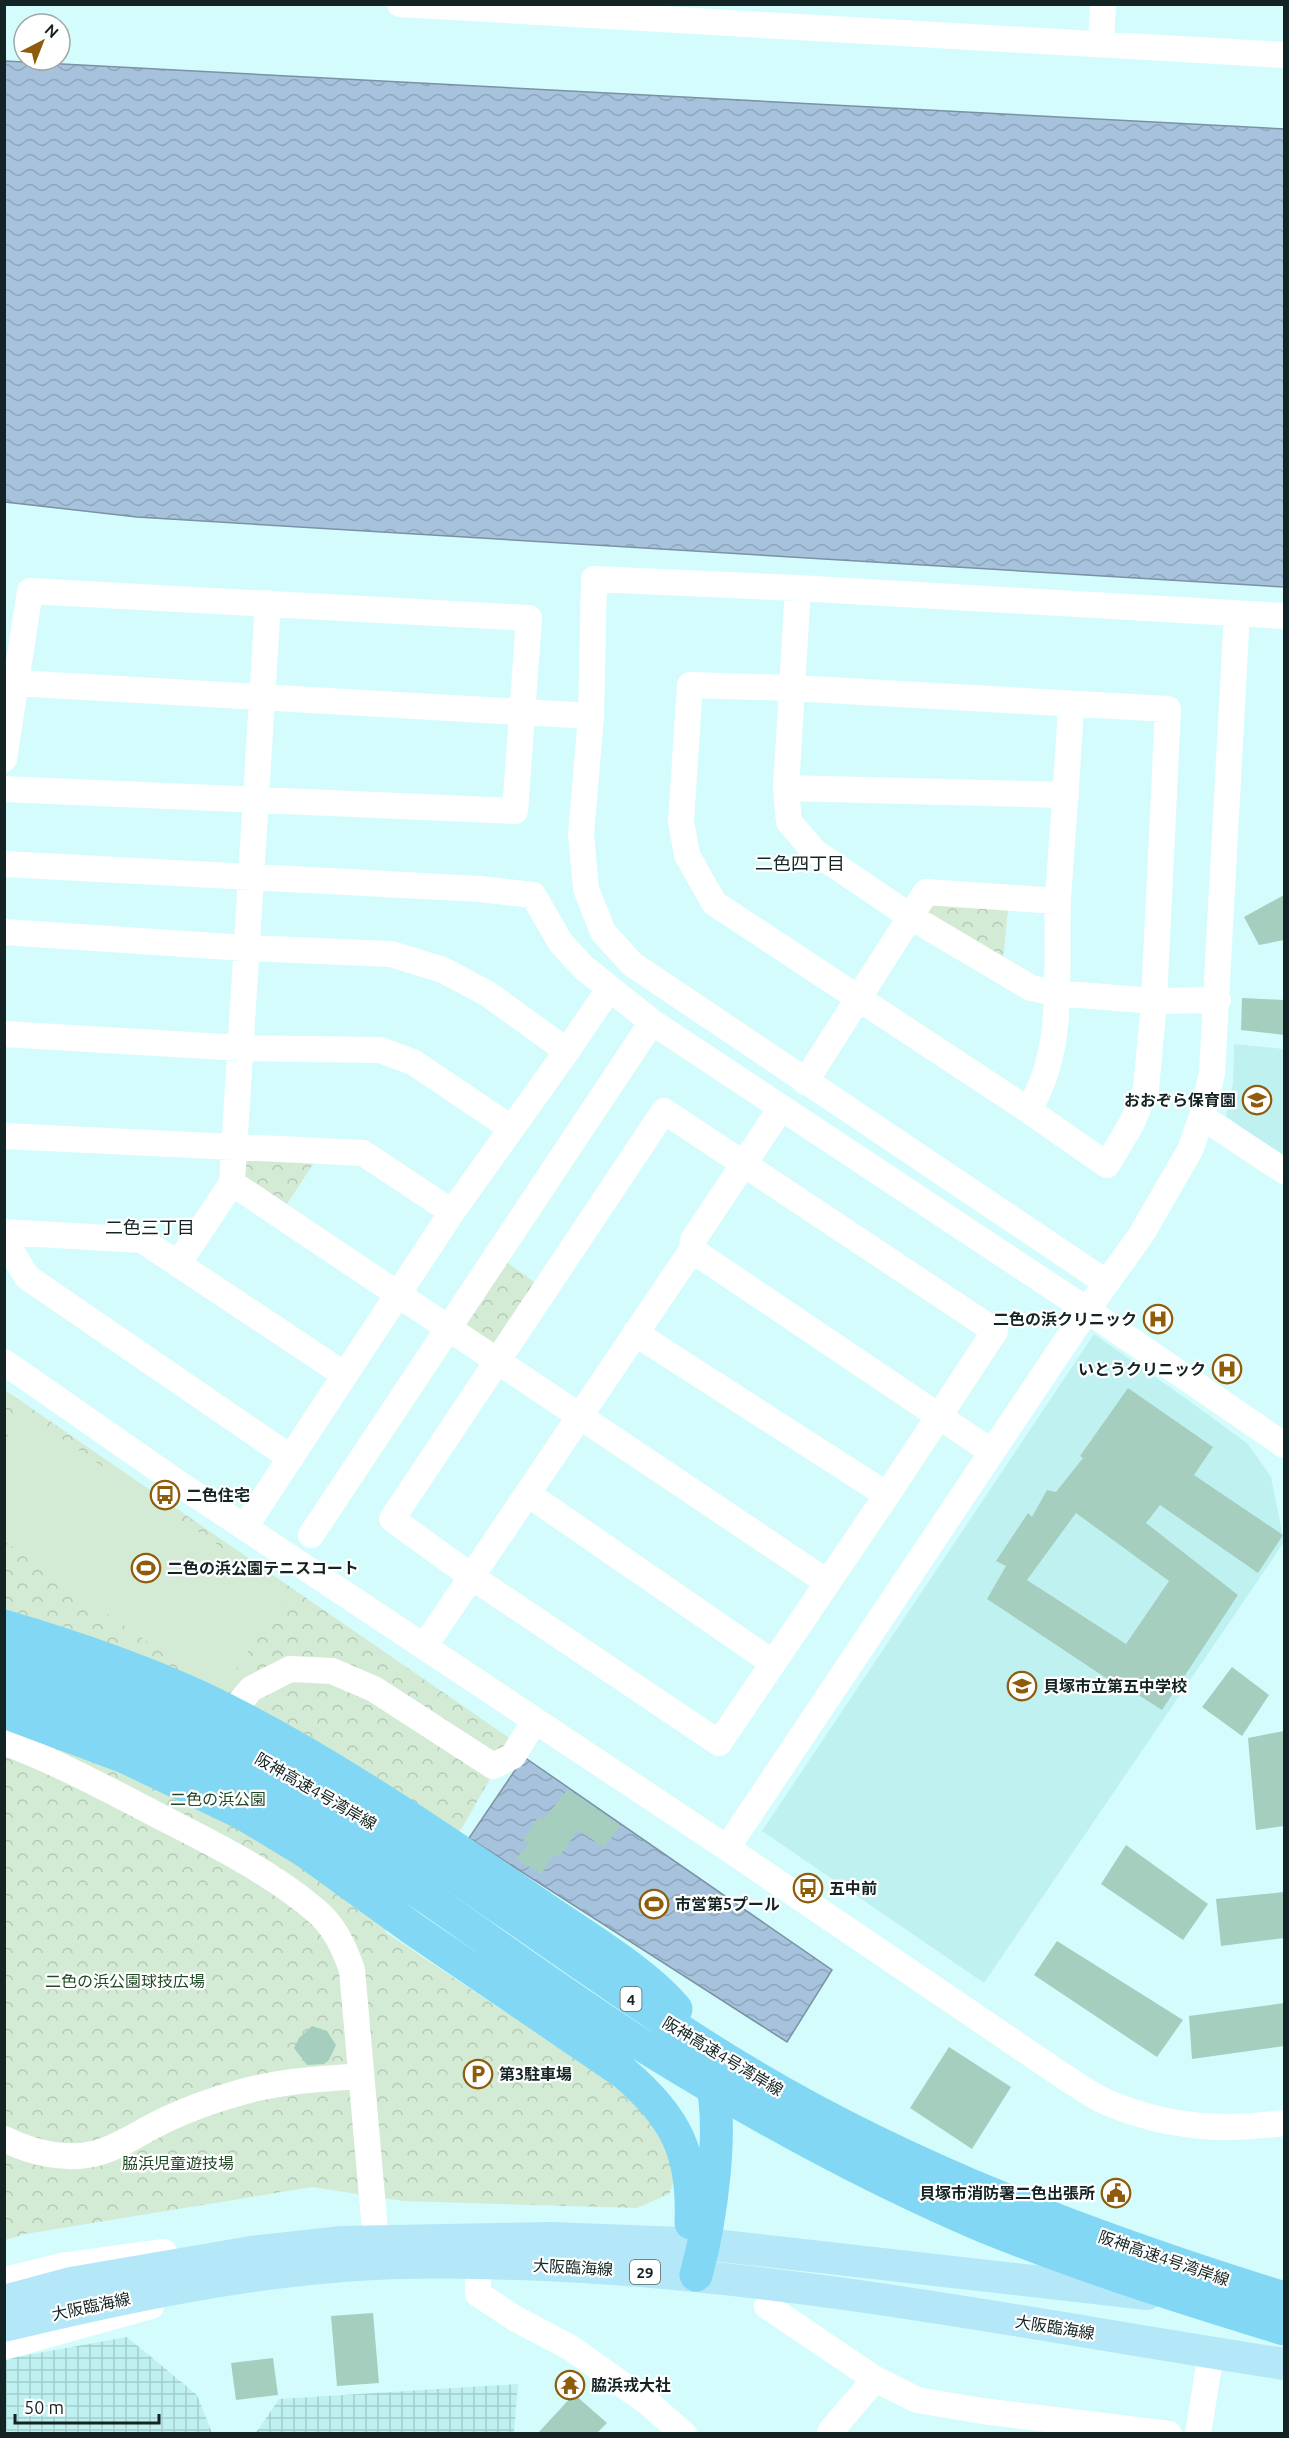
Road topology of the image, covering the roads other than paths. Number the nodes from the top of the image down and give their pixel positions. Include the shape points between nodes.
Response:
1 (400, 4) edge
2 (1103, 4) edge
3 (1101, 43) junction
4 (1284, 55) edge
5 (798, 588) junction
6 (268, 603) junction
7 (1237, 613) junction
8 (1284, 616) edge
9 (15, 683) junction
10 (792, 688) junction
11 (263, 698) junction
12 (1071, 704) junction
13 (522, 712) junction
14 (591, 716) junction
15 (4, 759) edge
16 (786, 788) junction
17 (4, 789) edge
18 (1066, 795) junction
19 (254, 800) junction
20 (4, 864) edge
21 (250, 877) junction
22 (1058, 901) junction
23 (911, 917) junction
24 (4, 932) edge
25 (246, 948) junction
26 (609, 989) junction
27 (1055, 993) junction
28 (858, 997) junction
29 (1218, 1000) junction
30 (1154, 1001) junction
31 (652, 1023) junction
32 (4, 1034) edge
33 (242, 1048) junction
34 (567, 1051) junction
35 (805, 1082) junction
36 (781, 1108) junction
37 (1028, 1110) junction
38 (1202, 1117) junction
39 (511, 1128) junction
40 (4, 1136) edge
41 (234, 1147) junction
42 (743, 1164) junction
43 (1284, 1171) edge
44 (232, 1183) junction
45 (452, 1212) junction
46 (4, 1232) edge
47 (4, 1239) edge
48 (692, 1251) junction
49 (178, 1264) junction
50 (1107, 1283) junction
51 (399, 1295) junction
52 (1087, 1310) junction
53 (449, 1328) junction
54 (635, 1333) junction
55 (498, 1361) junction
56 (4, 1362) edge
57 (345, 1375) junction
58 (940, 1415) junction
59 (581, 1416) junction
60 (1284, 1445) edge
61 (993, 1452) junction
62 (291, 1458) junction
63 (528, 1494) junction
64 (887, 1495) junction
65 (245, 1527) junction
66 (311, 1535) dead end
67 (472, 1577) junction
68 (827, 1582) junction
69 (4, 1626) edge
70 (424, 1647) junction
71 (4, 1650) edge
72 (772, 1663) junction
73 (4, 1683) edge
74 (4, 1712) edge
75 (535, 1720) junction
76 (4, 1742) edge
77 (179, 1826) junction
78 (727, 1848) junction
79 (362, 2076) junction
80 (1284, 2123) edge
81 (4, 2139) edge
82 (375, 2230) junction
83 (698, 2243) junction
84 (477, 2251) junction
85 (696, 2275) junction
86 (255, 2276) junction
87 (4, 2280) edge
88 (1284, 2298) edge
89 (4, 2301) edge
90 (767, 2306) dead end
91 (1284, 2310) edge
92 (4, 2326) edge
93 (1284, 2329) edge
94 (4, 2346) edge
95 (1211, 2353) junction
96 (1284, 2364) edge
97 (876, 2379) junction
98 (684, 2433) edge
99 (831, 2433) edge
100 (1169, 2433) edge
101 (1198, 2433) edge

1 - 3 street
2 - 3 street
3 - 4 street
5 - 7 street
5 - 10 street
5 - 14 street via 594,579
6 - 9 street via 30,591
6 - 11 street
6 - 13 street via 529,618
7 - 8 street
7 - 29 street
9 - 11 street
9 - 15 street
10 - 12 street
10 - 16 street
10 - 28 street via 690,685 681,821 687,855 714,903
11 - 13 street
11 - 19 street
12 - 18 street
12 - 30 street via 1168,709
13 - 14 street
13 - 19 street via 515,811
14 - 35 street via 581,834 586,889 603,932 632,964
16 - 18 street
16 - 23 street via 789,822 815,852
17 - 19 street
18 - 22 street
19 - 21 street
20 - 21 street
21 - 25 street
21 - 26 street via 533,895 561,943
22 - 23 street via 926,892
22 - 27 street
23 - 27 street via 1031,988
23 - 28 street
24 - 25 street
25 - 33 street
25 - 34 street via 391,954 443,970 488,994
26 - 31 street
26 - 34 street
27 - 30 street
27 - 37 street via 1054,1042 1043,1085
28 - 35 street
28 - 37 street
29 - 30 street
29 - 38 street via 1212,1073
30 - 37 street via 1146,1089 1132,1123 1107,1165
31 - 36 street
31 - 53 street
32 - 33 street
33 - 39 street via 380,1050 413,1062
33 - 41 street
34 - 39 street
35 - 50 street
36 - 42 street
36 - 52 street
38 - 43 street
38 - 50 street via 1190,1150 1141,1235
39 - 45 street
40 - 41 street
41 - 44 street
41 - 45 street via 363,1152
42 - 48 street via 693,1240
42 - 55 street via 664,1111
42 - 58 street via 995,1331
44 - 49 street
44 - 51 street
45 - 51 street
46 - 49 street via 142,1240
47 - 62 street via 27,1277
48 - 54 street
48 - 58 street
49 - 57 street
50 - 52 street
51 - 53 street
51 - 57 street
52 - 60 street
52 - 61 street
53 - 55 street
53 - 66 street
54 - 59 street
54 - 64 street
55 - 59 street
55 - 67 street via 392,1519
56 - 65 street
57 - 62 street
58 - 61 street
58 - 64 street
59 - 63 street
59 - 68 street
61 - 78 street
62 - 65 street
63 - 67 street
63 - 72 street
64 - 68 street
65 - 70 street
67 - 70 street
67 - 72 street via 718,1743
68 - 72 street
69 - 83 highway via 136,1670 264,1730 377,1796 626,1965 668,2000 703,2053 718,2119
70 - 75 street
71 - 88 highway, 阪神高速4号湾岸線 / 4 via 126,1692 286,1771 359,1814 667,2023 834,2120 925,2165 1076,2228
73 - 93 highway, 阪神高速4号湾岸線 / 4 via 111,1721 271,1800 427,1897 647,2048 817,2147 983,2226 1143,2284
74 - 83 highway via 124,1757 242,1814 305,1851 623,2072 646,2092 675,2129 684,2152
75 - 77 street via 513,1756 493,1766 374,1689 332,1671 290,1669 251,1689 225,1717 182,1798
75 - 78 street
76 - 77 street via 79,1774
77 - 79 street via 277,1883 315,1909 334,1929 352,1970
78 - 80 street via 959,2007 1109,2103 1161,2121 1194,2127
79 - 81 street via 304,2080 239,2092 204,2103 99,2153 63,2157
79 - 82 street
82 - 84 street
82 - 87 street via 140,2255 61,2266
83 - 84 main road, 大阪臨海線 / 29 via 552,2238
83 - 85 highway
83 - 91 main road, 大阪臨海線 / 29
84 - 85 main road, 大阪臨海線 / 29
84 - 86 main road, 大阪臨海線 / 29
84 - 89 main road, 大阪臨海線 / 29 via 342,2242 252,2252 71,2283
84 - 98 street via 478,2294 571,2348
85 - 95 main road, 大阪臨海線 / 29 via 785,2284
86 - 92 main road, 大阪臨海線 / 29
86 - 94 street
90 - 97 street
95 - 96 main road, 大阪臨海線 / 29
95 - 101 street
97 - 99 street
97 - 100 street via 917,2400

